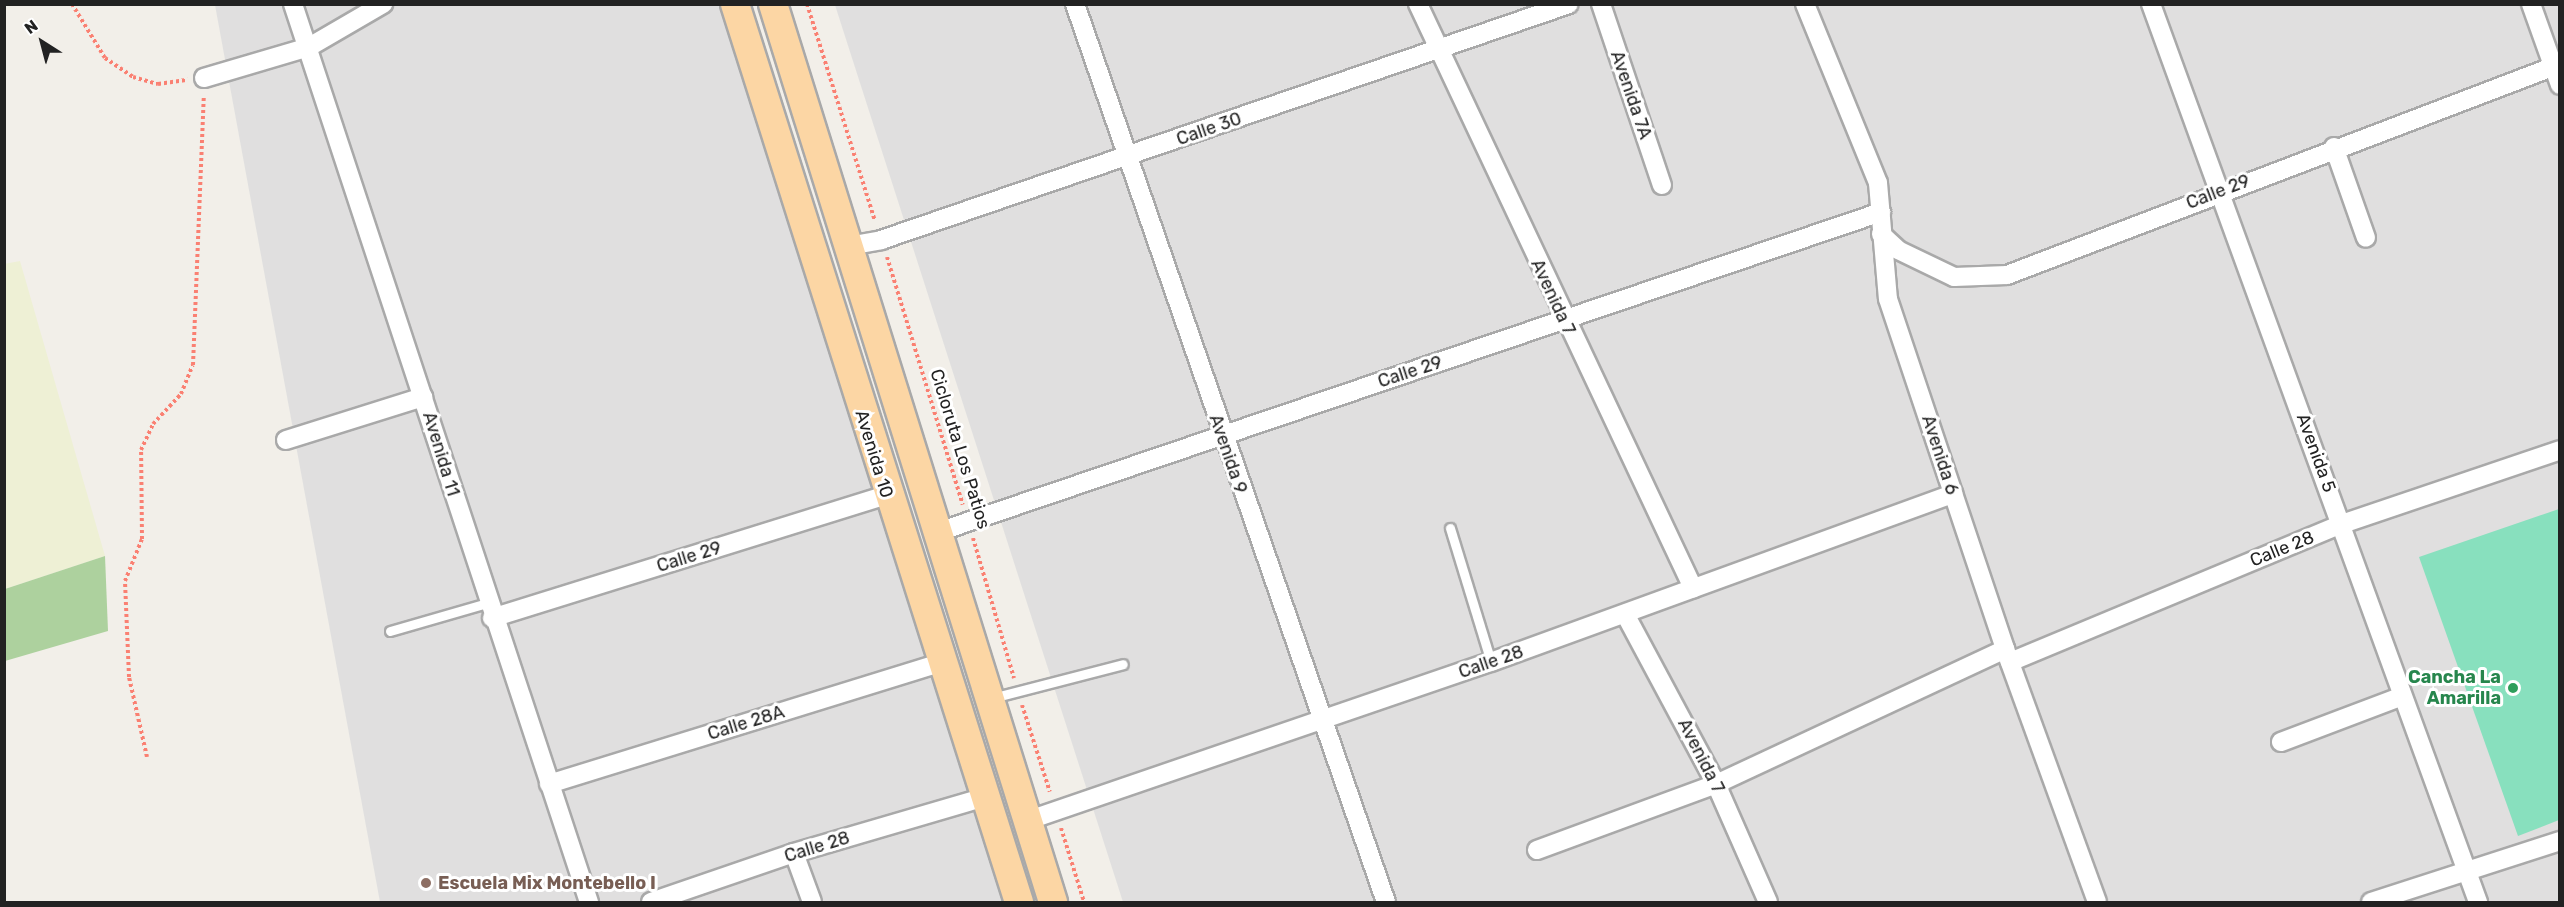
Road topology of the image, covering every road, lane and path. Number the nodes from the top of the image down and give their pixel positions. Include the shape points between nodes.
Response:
1 (72, 4) edge
2 (293, 4) edge
3 (383, 4) edge
4 (735, 4) edge
5 (773, 4) edge
6 (807, 4) edge
7 (1075, 4) edge
8 (1418, 4) edge
9 (1569, 4) edge
10 (1601, 4) edge
11 (1805, 4) edge
12 (2151, 4) edge
13 (2531, 4) edge
14 (309, 47) junction
15 (1439, 49) junction
16 (2556, 66) edge
17 (204, 78) junction
18 (2559, 85) edge
19 (2334, 147) junction
20 (1125, 158) junction
21 (1662, 185) dead end
22 (2222, 191) junction
23 (1881, 212) junction
24 (1881, 234) junction
25 (2366, 238) dead end
26 (881, 240) junction
27 (848, 246) junction
28 (1563, 321) junction
29 (423, 397) junction
30 (1221, 434) junction
31 (286, 440) dead end
32 (2559, 450) edge
33 (1953, 494) junction
34 (887, 495) junction
35 (968, 522) junction
36 (2342, 524) junction
37 (1450, 528) dead end
38 (938, 532) junction
39 (1693, 588) junction
40 (490, 611) junction
41 (1625, 614) junction
42 (390, 631) dead end
43 (2007, 655) junction
44 (942, 662) junction
45 (1491, 662) junction
46 (1123, 664) dead end
47 (1018, 691) junction
48 (2400, 697) junction
49 (989, 698) junction
50 (1318, 718) junction
51 (2281, 742) dead end
52 (147, 757) dead end
53 (549, 784) junction
54 (1716, 784) junction
55 (985, 797) junction
56 (1055, 811) junction
57 (1026, 821) junction
58 (2559, 842) edge
59 (1538, 850) dead end
60 (794, 853) junction
61 (2468, 872) junction
62 (589, 903) edge
63 (651, 903) edge
64 (812, 903) edge
65 (1019, 903) edge
66 (1053, 903) edge
67 (1084, 903) edge
68 (1386, 903) edge
69 (1768, 903) edge
70 (2097, 903) edge
71 (2371, 903) edge
72 (2478, 903) edge

1 - 17 path via 105,58 133,77 158,84
2 - 14 street, Avenida 11
3 - 14 street
4 - 34 main road, Avenida 10
5 - 27 main road, Avenida 10
6 - 26 path, Cicloruta Los Patios
7 - 20 street, Avenida 9
8 - 15 street, Avenida 7
9 - 15 street, Calle 30
10 - 21 street, Avenida 7A
11 - 23 street, Avenida 6 via 1878,183
12 - 22 street, Avenida 5
13 - 16 street
14 - 17 street
14 - 29 street, Avenida 11
15 - 20 street, Calle 30
15 - 28 street, Avenida 7
16 - 18 street
16 - 19 street, Calle 29
17 - 52 path via 192,364 181,394 153,424 141,450 142,539 125,581 129,677
19 - 22 street, Calle 29
19 - 25 street
20 - 26 street, Calle 30
20 - 30 street, Avenida 9
22 - 24 street, Calle 29 via 2007,275 1954,277 1923,265
22 - 36 street, Avenida 5
23 - 24 street, Avenida 6
23 - 28 street, Calle 29
24 - 33 street, Avenida 6 via 1888,299
26 - 27 street, Calle 30
26 - 35 path, Cicloruta Los Patios
27 - 38 main road, Avenida 10
28 - 30 street, Calle 29
28 - 39 street, Avenida 7
29 - 31 street
29 - 40 street, Avenida 11
30 - 35 street, Calle 29
30 - 50 street, Avenida 9
32 - 36 street, Calle 28
33 - 39 street, Calle 28
33 - 43 street, Avenida 6
34 - 40 street, Calle 29
34 - 44 main road, Avenida 10
35 - 38 street, Calle 29
35 - 47 path, Cicloruta Los Patios
36 - 43 street, Calle 28
36 - 48 street, Avenida 5
37 - 45 lane
38 - 49 main road, Avenida 10
39 - 41 street, Calle 28
40 - 42 lane
40 - 53 street, Avenida 11
41 - 45 street, Calle 28
41 - 54 street, Avenida 7
43 - 54 street, Calle 28
43 - 70 street, Avenida 6
44 - 53 street, Calle 28A
44 - 55 main road, Avenida 10
45 - 50 street, Calle 28
46 - 47 lane
47 - 49 lane
47 - 56 path, Cicloruta Los Patios
48 - 51 street
48 - 61 street, Avenida 5
49 - 57 main road, Avenida 10
50 - 56 street, Calle 28
50 - 68 street, Avenida 9
53 - 62 street, Avenida 11
54 - 59 street, Calle 28
54 - 69 street, Avenida 7
55 - 60 street, Calle 28
55 - 65 main road, Avenida 10
56 - 57 street, Calle 28
56 - 67 path, Cicloruta Los Patios
57 - 66 main road, Avenida 10
58 - 61 street
60 - 63 street, Calle 28
60 - 64 street
61 - 71 street
61 - 72 street, Avenida 5

